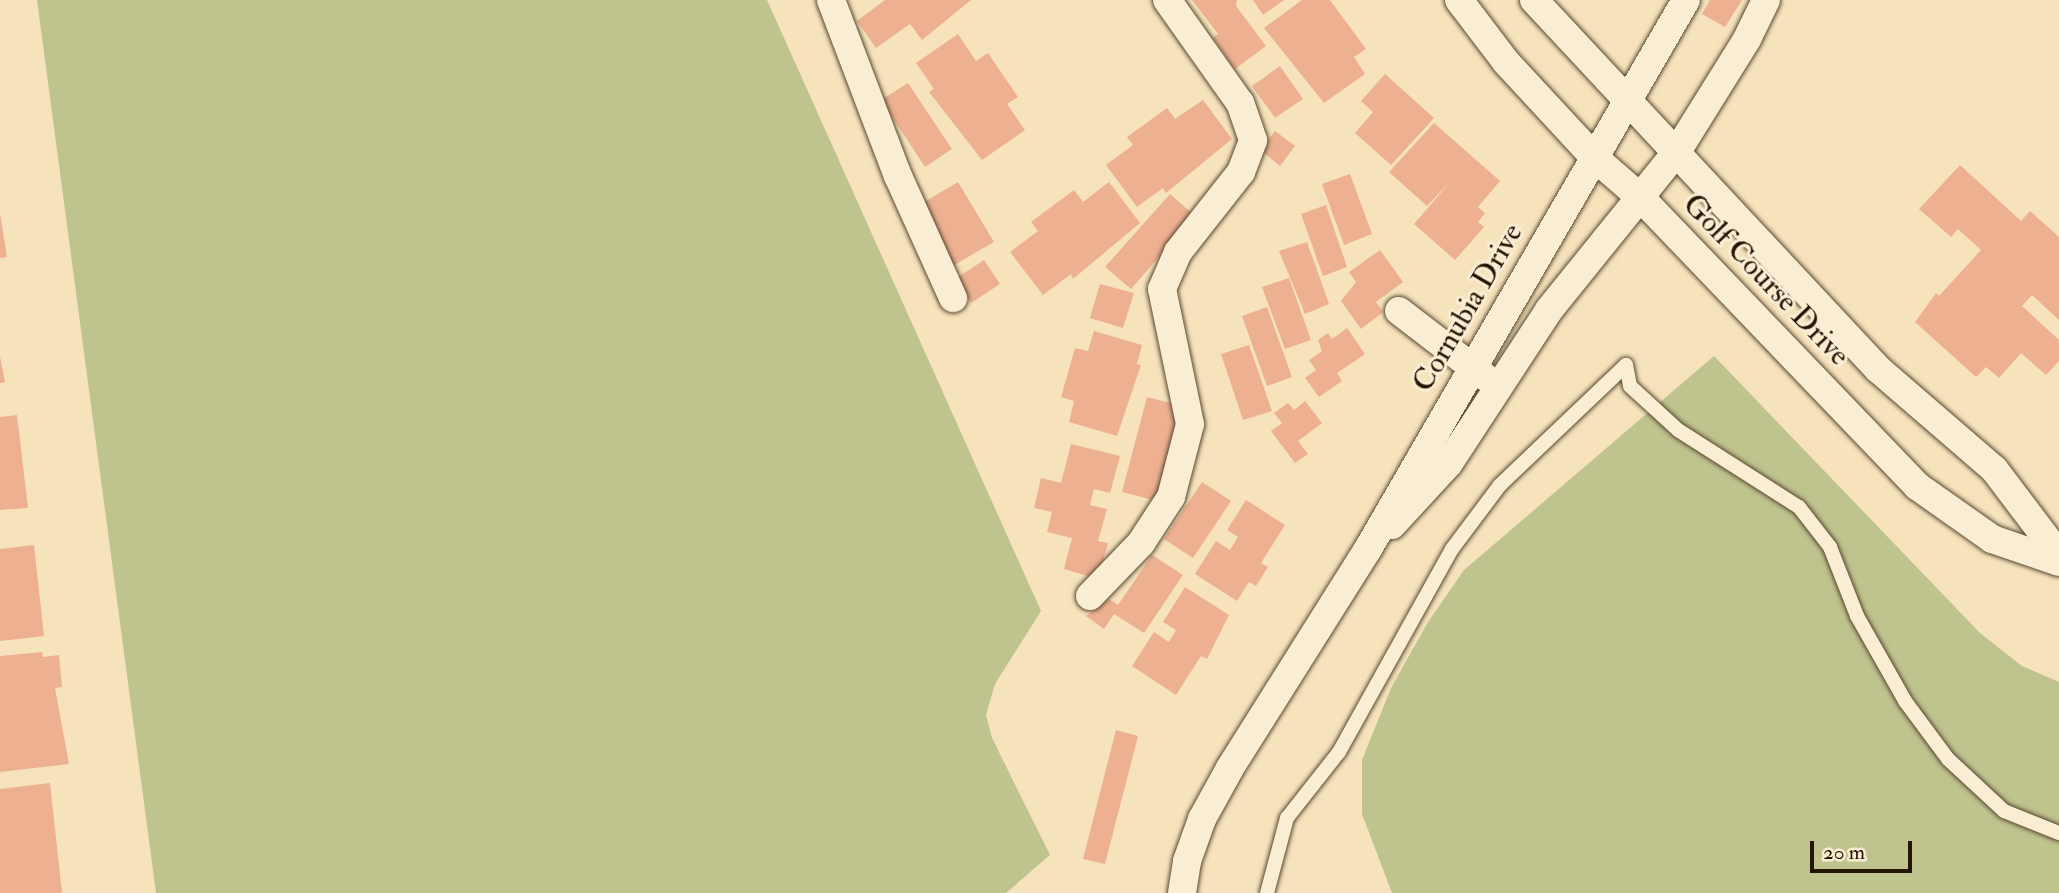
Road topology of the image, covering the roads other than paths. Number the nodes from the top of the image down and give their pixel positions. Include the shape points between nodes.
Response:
1 (831, 0) edge
2 (1167, 0) edge
3 (1459, 0) edge
4 (1534, 0) edge
5 (1686, 0) edge
6 (1766, 0) edge
7 (1628, 102) junction
8 (1678, 150) junction
9 (1595, 158) junction
10 (1641, 198) junction
11 (953, 298) dead end
12 (1399, 311) dead end
13 (1470, 367) junction
14 (1499, 386) junction
15 (1368, 549) junction
16 (2059, 555) edge
17 (2059, 562) edge
18 (1090, 596) dead end
19 (2059, 833) edge
20 (1182, 893) edge
21 (1267, 893) edge

1 - 11 street via 898,176
2 - 18 street via 1240,103 1253,140 1241,172 1178,253 1164,282 1162,303 1190,424 1171,497 1141,542
3 - 9 street, Golf Course Drive via 1506,62
4 - 7 street, Golf Course Drive
5 - 7 street, Cornubia Drive
6 - 8 street, Cornubia Drive
7 - 8 street, Golf Course Drive
7 - 9 street, Cornubia Drive
8 - 10 street, Cornubia Drive
8 - 16 street, Golf Course Drive via 1878,369 1994,469
9 - 10 street, Golf Course Drive
9 - 13 street, Cornubia Drive
10 - 14 street, Cornubia Drive via 1549,310
10 - 17 street, Golf Course Drive via 1917,486 1992,539
12 - 13 street
13 - 14 street
13 - 15 street, Cornubia Drive
14 - 15 street, Cornubia Drive via 1449,463
15 - 20 street, Cornubia Drive via 1213,799 1187,861
19 - 21 lane via 2004,811 1955,767 1905,701 1857,616 1830,547 1799,507 1678,430 1630,386 1626,365 1500,485 1452,550 1345,743 1287,818

